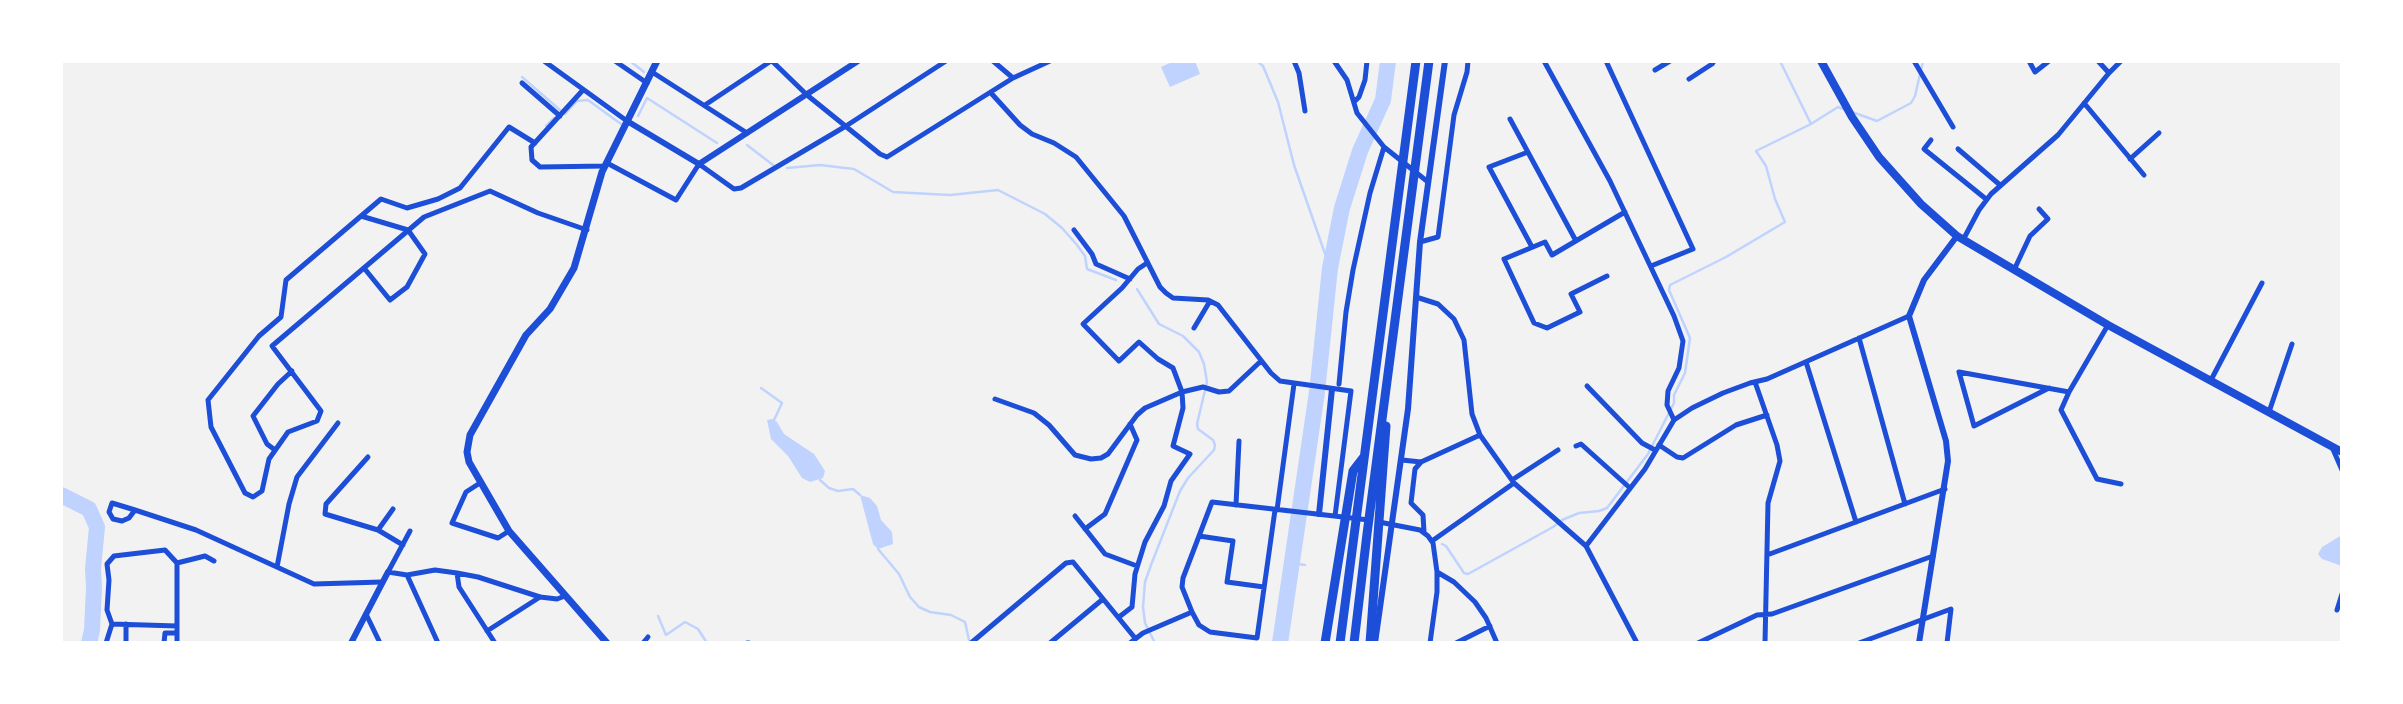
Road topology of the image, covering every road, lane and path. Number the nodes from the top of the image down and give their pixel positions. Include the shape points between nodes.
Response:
1 (544, 61) edge
2 (615, 61) edge
3 (657, 61) edge
4 (772, 61) edge
5 (859, 61) edge
6 (946, 61) edge
7 (993, 61) edge
8 (1050, 61) edge
9 (1294, 61) edge
10 (1334, 61) edge
11 (1367, 61) edge
12 (1416, 61) edge
13 (1429, 61) edge
14 (1445, 61) edge
15 (1468, 61) edge
16 (1544, 61) edge
17 (1606, 61) edge
18 (1670, 61) edge
19 (1714, 61) edge
20 (1821, 61) edge
21 (1914, 61) edge
22 (2029, 61) edge
23 (2049, 61) edge
24 (2098, 61) edge
25 (2121, 61) edge
26 (1655, 70) dead end
27 (652, 72) junction
28 (2109, 73) junction
29 (1013, 78) junction
30 (1689, 79) dead end
31 (522, 83) dead end
32 (646, 83) junction
33 (583, 90) junction
34 (991, 93) junction
35 (807, 95) junction
36 (1354, 102) junction
37 (2084, 103) junction
38 (705, 105) junction
39 (1305, 111) dead end
40 (560, 116) junction
41 (1510, 119) dead end
42 (627, 121) junction
43 (846, 126) junction
44 (1953, 127) dead end
45 (747, 133) junction
46 (2159, 133) dead end
47 (1931, 140) dead end
48 (535, 143) junction
49 (1382, 145) junction
50 (1958, 149) dead end
51 (1528, 152) junction
52 (2130, 159) junction
53 (606, 164) junction
54 (699, 164) junction
55 (2144, 175) dead end
56 (1428, 181) junction
57 (2000, 185) junction
58 (1986, 199) junction
59 (2039, 209) dead end
60 (1625, 212) junction
61 (361, 216) junction
62 (408, 230) junction
63 (587, 230) junction
64 (1074, 230) dead end
65 (1960, 238) junction
66 (1576, 241) junction
67 (1420, 242) junction
68 (1532, 247) junction
69 (1147, 263) junction
70 (1651, 266) junction
71 (364, 268) junction
72 (2014, 270) junction
73 (1607, 276) dead end
74 (1129, 280) junction
75 (2262, 284) dead end
76 (1416, 297) junction
77 (1210, 301) junction
78 (1909, 316) junction
79 (2108, 325) junction
80 (1194, 328) dead end
81 (1859, 338) junction
82 (2292, 344) dead end
83 (1390, 355) junction
84 (1261, 361) junction
85 (1806, 362) junction
86 (292, 371) junction
87 (2211, 380) junction
88 (1755, 382) junction
89 (1296, 384) junction
90 (1339, 384) dead end
91 (1587, 386) dead end
92 (2049, 388) junction
93 (1331, 389) junction
94 (1182, 392) junction
95 (2069, 392) junction
96 (995, 400) dead end
97 (2269, 412) junction
98 (1767, 415) junction
99 (1674, 420) junction
100 (338, 423) dead end
101 (1130, 424) junction
102 (1480, 435) junction
103 (1240, 441) dead end
104 (1576, 446) dead end
105 (2331, 447) junction
106 (1657, 448) junction
107 (275, 450) junction
108 (1558, 450) dead end
109 (2342, 452) edge
110 (1365, 456) junction
111 (368, 457) dead end
112 (1402, 460) junction
113 (1421, 462) junction
114 (2342, 470) edge
115 (1513, 482) junction
116 (480, 483) junction
117 (2121, 484) dead end
118 (1630, 488) junction
119 (1945, 489) junction
120 (1905, 504) junction
121 (1236, 505) junction
122 (393, 509) dead end
123 (135, 510) junction
124 (1278, 510) junction
125 (1316, 514) junction
126 (1075, 516) dead end
127 (1335, 516) junction
128 (1856, 522) junction
129 (1391, 523) junction
130 (1085, 529) junction
131 (378, 530) junction
132 (410, 531) dead end
133 (509, 531) junction
134 (1424, 532) junction
135 (1199, 536) junction
136 (1432, 541) junction
137 (403, 545) junction
138 (1586, 546) junction
139 (1768, 555) junction
140 (1933, 556) junction
141 (214, 561) dead end
142 (177, 564) junction
143 (1137, 566) junction
144 (276, 567) junction
145 (388, 572) junction
146 (1437, 572) junction
147 (457, 573) junction
148 (407, 575) junction
149 (382, 582) junction
150 (1264, 587) junction
151 (2342, 594) edge
152 (565, 596) junction
153 (540, 597) junction
154 (1102, 599) junction
155 (2337, 610) dead end
156 (1192, 612) junction
157 (365, 613) junction
158 (1766, 614) junction
159 (1119, 617) junction
160 (1923, 620) junction
161 (112, 624) junction
162 (126, 624) junction
163 (1490, 626) junction
164 (177, 629) junction
165 (487, 631) junction
166 (649, 637) dead end
167 (1132, 640) edge
168 (106, 643) edge
169 (126, 643) edge
170 (164, 643) edge
171 (177, 643) edge
172 (351, 643) edge
173 (380, 643) edge
174 (438, 643) edge
175 (495, 643) edge
176 (607, 643) edge
177 (643, 643) edge
178 (971, 643) edge
179 (1050, 643) edge
180 (1325, 643) edge
181 (1340, 643) edge
182 (1354, 643) edge
183 (1373, 643) edge
184 (1430, 643) edge
185 (1457, 643) edge
186 (1497, 643) edge
187 (1637, 643) edge
188 (1698, 643) edge
189 (1765, 643) edge
190 (1859, 643) edge
191 (1919, 643) edge
192 (1947, 643) edge

1 - 33 street
2 - 32 street
3 - 27 main road
4 - 35 street
4 - 38 street
5 - 35 street
6 - 43 street
7 - 29 street
8 - 29 street
9 - 39 street
10 - 36 street
11 - 36 street
12 - 110 highway
13 - 83 highway
14 - 56 street
15 - 67 street via 1454,115 1438,237
16 - 60 street
17 - 70 street via 1693,249
18 - 26 street
19 - 30 street
20 - 65 main road via 1879,157 1916,199
21 - 44 street
22 - 23 street via 2035,72
24 - 28 street
25 - 28 street
27 - 32 main road
27 - 38 street
28 - 37 street
29 - 34 street
31 - 40 street
32 - 42 main road
33 - 40 street
33 - 42 street
34 - 43 street via 887,157
34 - 69 street via 1020,125 1076,157 1124,216
35 - 43 street
35 - 45 street
36 - 49 street
37 - 52 street
37 - 57 street via 2055,138
38 - 45 street
40 - 48 street
41 - 51 street
42 - 53 main road
42 - 54 street
43 - 54 street via 741,188 734,189
45 - 54 street
46 - 52 street
47 - 58 street via 1924,149
48 - 53 street via 532,160 540,167
48 - 61 street via 509,127 460,188 407,208 381,199
49 - 56 street
49 - 90 street via 1353,270
50 - 57 street
51 - 66 street
51 - 68 street via 1489,167
52 - 55 street
53 - 54 street via 676,200
53 - 63 main road
56 - 67 street
57 - 58 street
58 - 65 street
59 - 72 street via 2049,219 2030,236
60 - 66 street
60 - 70 street
61 - 62 street
61 - 107 street via 286,280 281,317 259,336 208,400 211,427 245,493 253,496 262,491
62 - 63 street via 424,217 490,191
62 - 71 street
62 - 71 street via 425,254 407,287 390,300
63 - 116 main road via 561,291 526,335 470,435 469,462
64 - 74 street via 1096,264
65 - 72 main road
65 - 78 street via 1924,280
66 - 68 street via 1552,255 1545,242
67 - 76 street
68 - 73 street via 1504,260 1534,323 1548,328 1580,312 1571,294
69 - 74 street
69 - 77 street via 1160,287 1173,298
70 - 99 street via 1683,341 1679,368 1668,391 1667,405
71 - 86 street via 272,346
72 - 79 main road
74 - 94 street via 1083,324 1119,360 1139,342 1173,368
75 - 87 street
76 - 102 street via 1443,307 1457,324 1464,340 1473,417
76 - 112 street
77 - 80 street
77 - 84 street via 1231,319
78 - 81 street
78 - 119 street via 1947,447
79 - 87 main road
79 - 95 street
81 - 85 street
81 - 120 street
82 - 97 street
83 - 182 highway
83 - 183 highway
84 - 89 street via 1280,381
84 - 94 street via 1224,393 1203,387
85 - 88 street
85 - 128 street
86 - 107 street via 253,416
86 - 107 street via 321,411 317,421 288,432
87 - 97 main road
88 - 98 street
88 - 99 street
89 - 93 street
89 - 124 street
91 - 106 street via 1642,443
92 - 92 street via 2036,386 1959,372 1973,426
92 - 95 street
93 - 125 street
93 - 127 street via 1351,391
94 - 101 street via 1145,408
94 - 143 street via 1173,446 1190,454 1171,481
95 - 117 street via 2061,410 2097,479
96 - 101 street via 1034,414 1075,455 1083,457 1108,454
97 - 105 main road
98 - 106 street via 1735,425 1683,457
98 - 139 street via 1780,461 1769,503
99 - 106 street
100 - 144 street via 297,477
101 - 130 street via 1137,440 1105,514
102 - 113 street
102 - 115 street
103 - 121 street
104 - 118 street via 1581,443
105 - 109 main road
105 - 114 street
106 - 118 street
108 - 115 street
110 - 180 highway via 1353,471
110 - 181 highway
111 - 131 street via 326,504 325,514
112 - 113 street
112 - 129 street
113 - 134 street via 1415,469 1411,503 1423,515
115 - 136 street
115 - 138 street
116 - 133 main road
116 - 133 street via 466,492 452,523 498,538
118 - 138 street
119 - 120 street
119 - 140 street
120 - 128 street
121 - 124 street
121 - 135 street via 1212,502
122 - 131 street
123 - 123 street via 112,503 109,512 122,521
123 - 144 street via 196,530
124 - 125 street
124 - 150 street
125 - 127 street
126 - 130 street
127 - 129 street
128 - 139 street
129 - 134 street
129 - 183 street
130 - 143 street via 1105,554
131 - 137 street
132 - 137 street
133 - 152 main road
134 - 136 street
135 - 150 street via 1233,541 1227,582
135 - 156 street via 1182,587
136 - 146 street
137 - 145 street
138 - 187 street
139 - 158 street
140 - 158 street
140 - 160 street
141 - 142 street via 205,556
142 - 161 street via 165,550 114,556 107,564 107,611
142 - 164 street
143 - 159 street via 1132,607
144 - 149 street via 314,584
145 - 148 street
145 - 149 street
146 - 163 street via 1468,595
146 - 184 street
147 - 148 street via 435,570
147 - 153 street
147 - 165 street via 459,587
148 - 174 street
149 - 157 street
150 - 156 street via 1257,638 1210,632
151 - 155 street
152 - 153 street
152 - 176 main road
153 - 165 street
154 - 159 street
154 - 178 street via 1073,562 1066,563
154 - 179 street
156 - 167 street
157 - 172 street
157 - 173 street
158 - 188 street
158 - 189 street
159 - 167 street
160 - 190 street
160 - 191 street
160 - 192 street via 1951,609
161 - 162 street
161 - 168 street
162 - 164 street
162 - 169 street
163 - 185 street
163 - 186 street
164 - 170 street via 165,633
164 - 171 street
165 - 175 street
166 - 177 street

